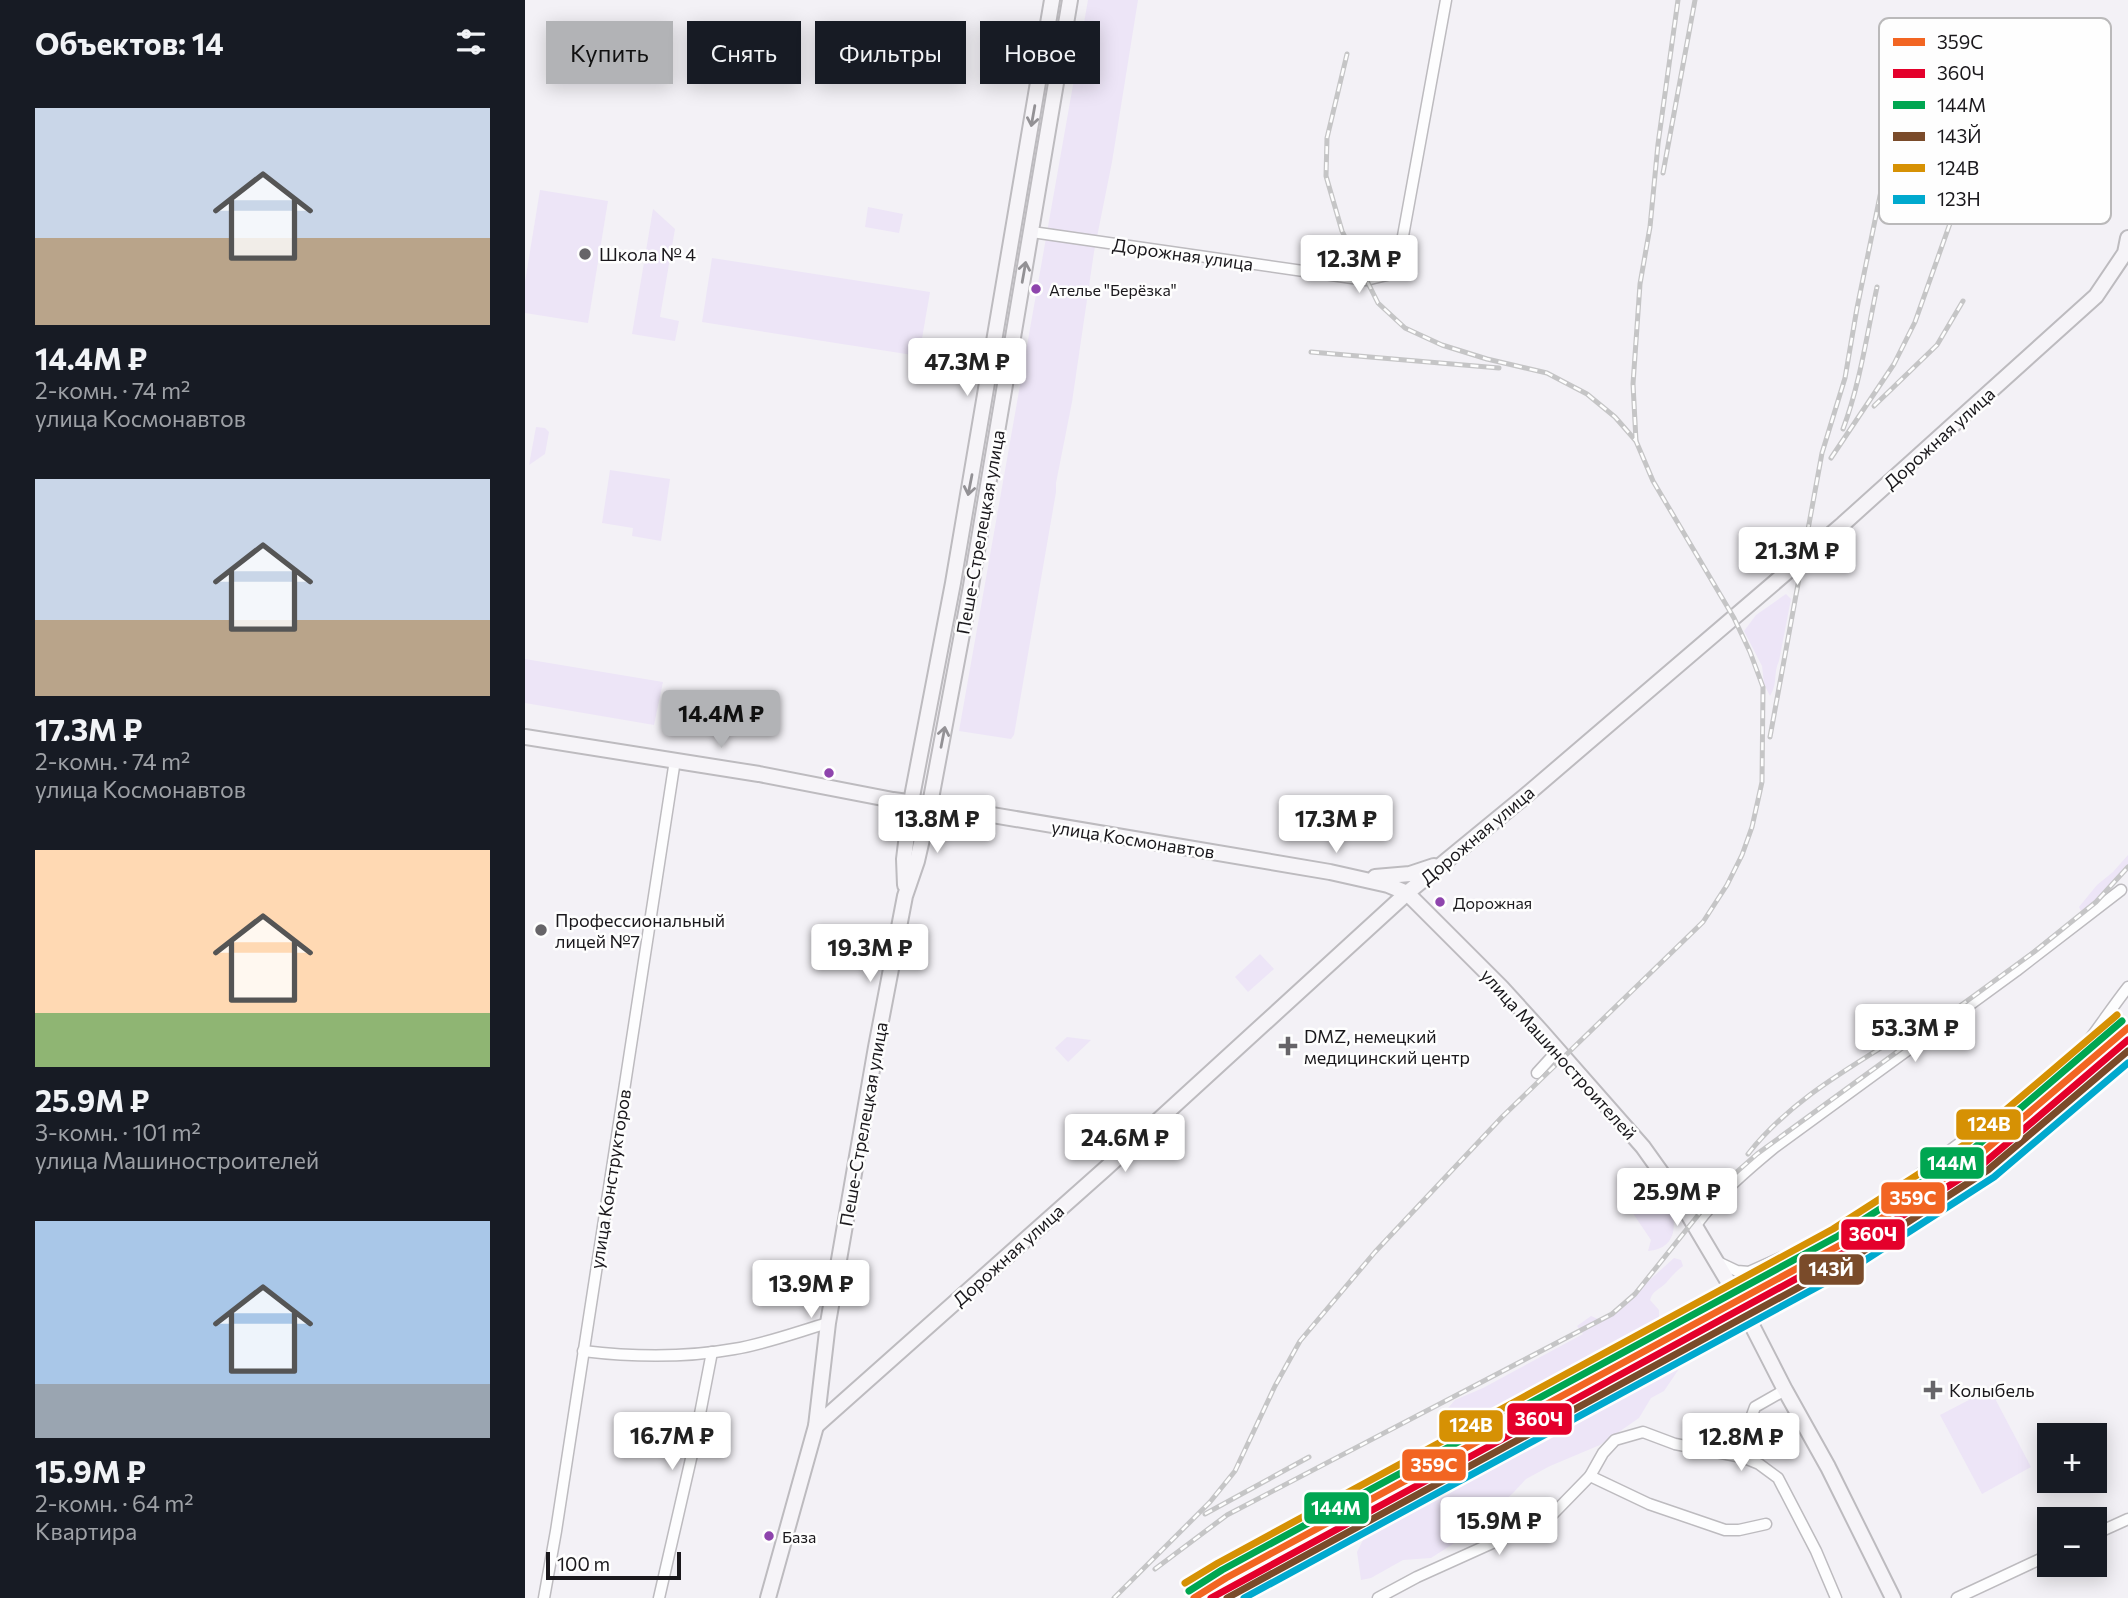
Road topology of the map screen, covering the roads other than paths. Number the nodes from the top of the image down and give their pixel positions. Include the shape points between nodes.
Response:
1 (1052, 0) edge
2 (1070, 0) edge
3 (1446, 0) edge
4 (1032, 232) junction
5 (2128, 238) edge
6 (525, 737) edge
7 (675, 760) junction
8 (911, 802) junction
9 (930, 804) junction
10 (1442, 864) junction
11 (1361, 878) junction
12 (2121, 890) dead end
13 (1407, 893) junction
14 (905, 896) junction
15 (2128, 987) edge
16 (1558, 1051) junction
17 (1537, 1073) dead end
18 (1696, 1224) junction
19 (1719, 1262) junction
20 (828, 1324) junction
21 (583, 1351) junction
22 (712, 1352) junction
23 (1785, 1390) junction
24 (816, 1426) junction
25 (1742, 1457) junction
26 (1590, 1476) junction
27 (2128, 1519) edge
28 (1766, 1524) dead end
29 (2107, 1529) edge
30 (2037, 1561) edge
31 (544, 1598) edge
32 (659, 1598) edge
33 (768, 1598) edge
34 (1378, 1598) edge
35 (1836, 1598) edge
36 (1893, 1598) edge
37 (1957, 1598) edge

1 -> 8 street, Пеше-Стрелецкая улица
2 - 4 street, Пеше-Стрелецкая улица
3 - 4 street, Дорожная улица via 1399,258 1387,275 1366,280
9 -> 4 street, Пеше-Стрелецкая улица
5 - 10 street, Дорожная улица via 2125,253 2096,296 1843,524
6 - 7 street, улица Космонавтов
7 - 8 street, улица Космонавтов
7 - 21 street, улица Конструкторов
8 - 9 street, улица Космонавтов
8 - 14 street, Пеше-Стрелецкая улица
9 - 11 street, улица Космонавтов
9 - 14 street, Пеше-Стрелецкая улица
10 - 11 street via 1410,874
10 - 13 street, Дорожная улица
11 - 13 street, улица Космонавтов
12 - 18 street via 1775,1147 1738,1177
13 - 16 street, улица Машиностроителей
13 - 24 street, Дорожная улица
14 - 20 street, Пеше-Стрелецкая улица
15 - 19 street via 2060,1074 1956,1145 1875,1208 1826,1237 1749,1272
16 - 17 street
16 - 18 street, улица Машиностроителей via 1643,1147
18 - 19 street, улица Машиностроителей
19 - 23 street, улица Машиностроителей
20 - 22 street
20 - 24 street, Пеше-Стрелецкая улица
21 - 22 street via 648,1356
21 - 31 street, улица Конструкторов
22 - 32 street
23 - 25 street via 1755,1408 1742,1443
23 - 36 street, улица Машиностроителей
24 - 33 street, Пеше-Стрелецкая улица
25 - 26 street via 1675,1444 1643,1432 1615,1440
25 - 35 street via 1778,1478
26 - 28 street via 1649,1504 1725,1530
26 - 34 street via 1550,1517
27 - 29 street
30 - 37 street

